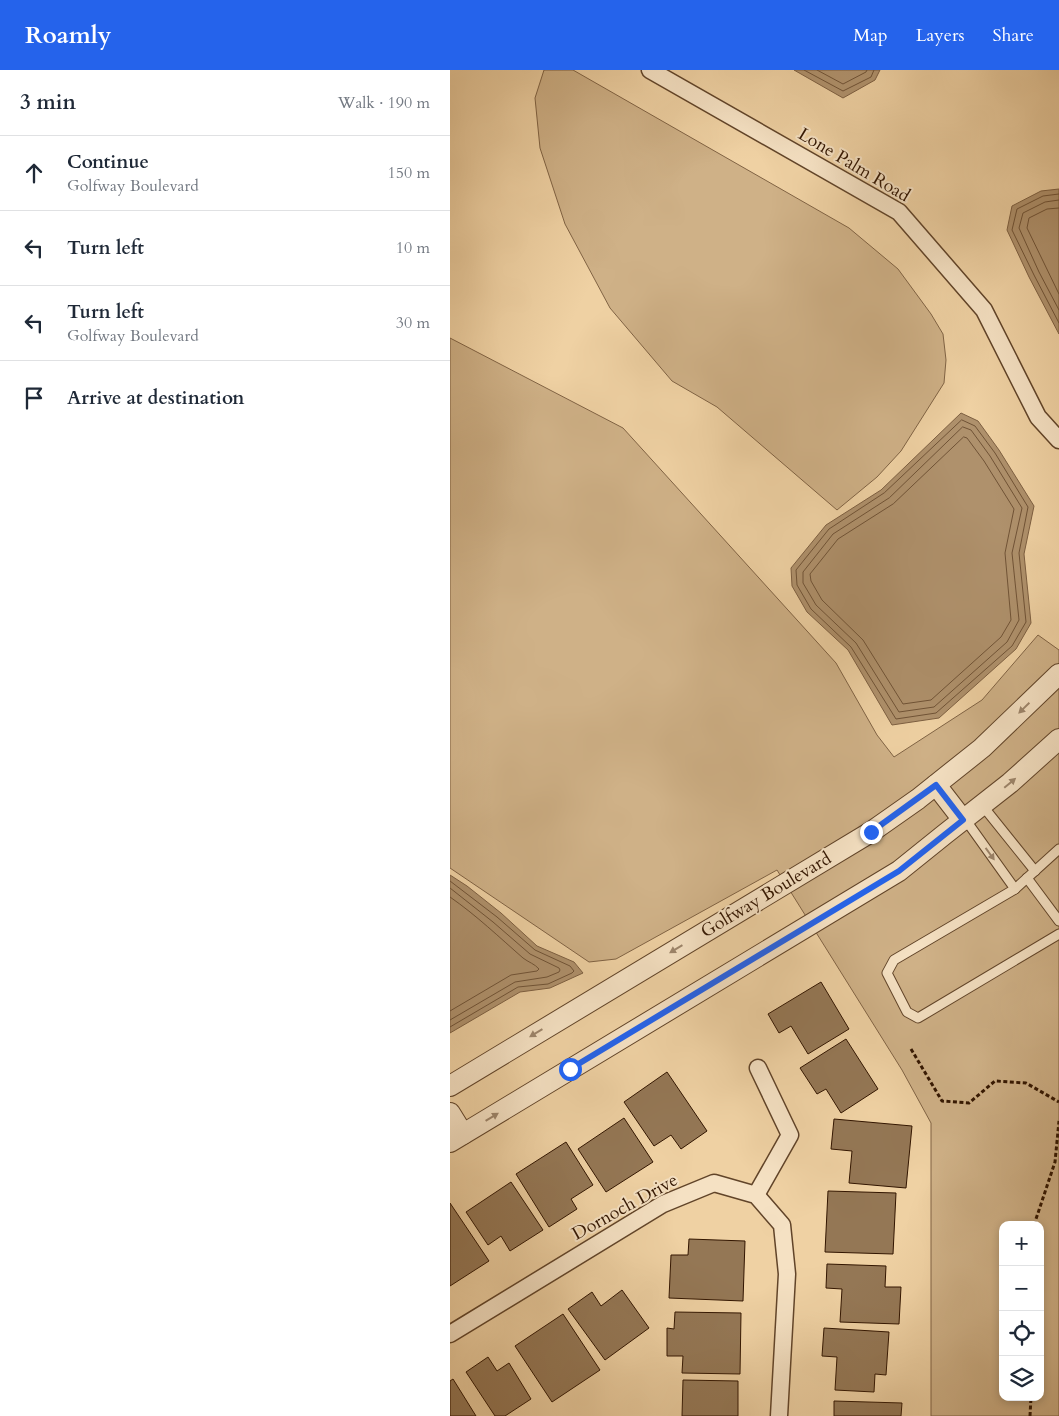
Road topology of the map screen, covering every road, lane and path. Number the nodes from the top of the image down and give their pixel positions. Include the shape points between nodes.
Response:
1 (650, 70) edge
2 (1059, 440) edge
3 (1059, 674) edge
4 (1059, 739) edge
5 (936, 785) junction
6 (982, 805) junction
7 (964, 819) junction
8 (1059, 848) edge
9 (1035, 871) junction
10 (1027, 878) junction
11 (1015, 889) junction
12 (1059, 921) edge
13 (1059, 934) edge
14 (912, 1049) dead end
15 (758, 1068) dead end
16 (450, 1086) edge
17 (1059, 1102) edge
18 (450, 1113) edge
19 (1059, 1121) edge
20 (457, 1138) edge
21 (756, 1195) junction
22 (1035, 1221) edge
23 (450, 1334) edge
24 (1032, 1401) edge
25 (779, 1416) edge
26 (1030, 1416) edge

1 - 2 street, Lone Palm Road via 899,212 984,310 1038,417
3 -> 5 street, Golfway Boulevard via 982,748
6 -> 4 street
5 - 7 street
5 -> 16 street, Golfway Boulevard via 871,832
6 - 7 street
6 - 9 lane
7 -> 11 lane
20 -> 7 street via 899,871
8 - 9 lane
9 - 10 lane
10 - 11 lane
10 - 12 lane
11 - 13 lane via 894,960 887,972 907,1012 918,1018
14 - 17 path via 942,1101 969,1103 994,1081 1026,1082
15 - 21 street via 790,1135
18 - 20 street
19 - 22 path via 1055,1162
21 - 23 street, Dornoch Drive via 714,1183 663,1204
21 - 25 street via 782,1225 787,1274
24 - 26 path

